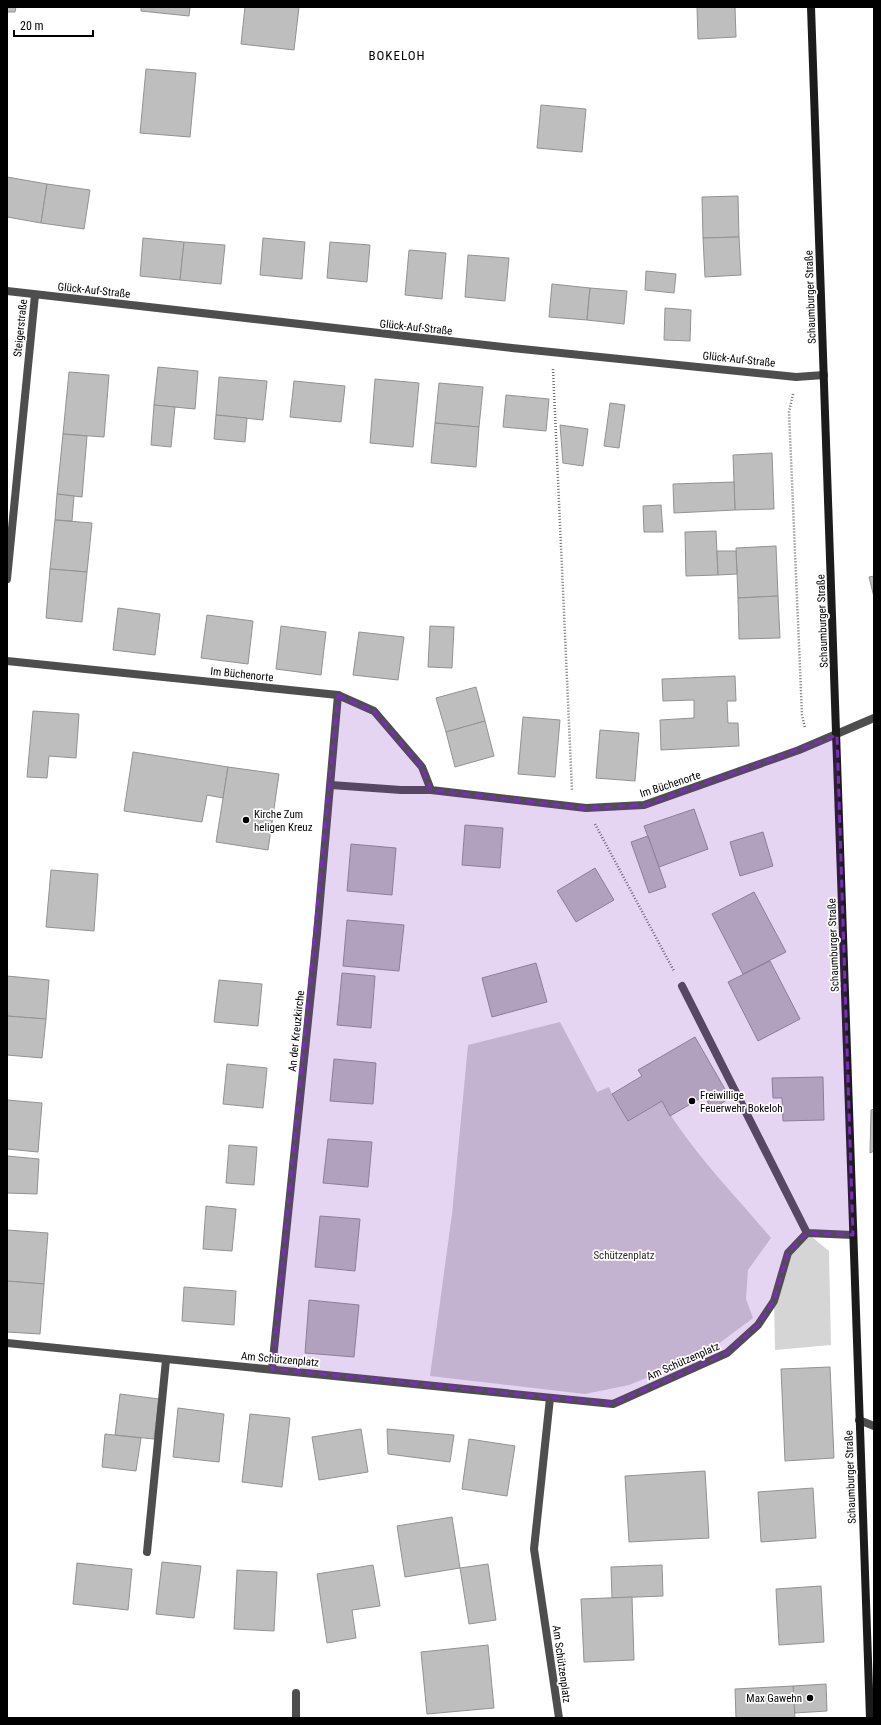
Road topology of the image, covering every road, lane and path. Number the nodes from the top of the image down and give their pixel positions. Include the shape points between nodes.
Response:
1 (811, 7) edge
2 (7, 291) edge
3 (35, 295) junction
4 (552, 352) junction
5 (824, 375) junction
6 (796, 377) junction
7 (7, 579) edge
8 (7, 661) edge
9 (338, 695) junction
10 (874, 718) edge
11 (837, 735) junction
12 (810, 746) junction
13 (331, 785) junction
14 (431, 790) junction
15 (573, 806) junction
16 (586, 808) junction
17 (682, 986) joint
18 (807, 1233) junction
19 (853, 1235) junction
20 (7, 1343) edge
21 (166, 1360) junction
22 (272, 1369) junction
23 (550, 1398) junction
24 (859, 1420) junction
25 (874, 1426) edge
26 (148, 1552) dead end
27 (296, 1693) dead end
28 (296, 1718) edge
29 (558, 1718) edge
30 (870, 1718) edge

1 - 5 street, Schaumburger Straße
2 - 3 street, Glück-Auf-Straße
3 - 4 street, Glück-Auf-Straße
3 - 7 street, Steigerstraße
4 - 6 street, Glück-Auf-Straße
4 - 15 path
5 - 6 street, Glück-Auf-Straße
5 - 11 street, Schaumburger Straße
6 - 12 path via 789,412 802,715
8 - 9 street, Im Büchenorte
9 - 13 street, An der Kreuzkirche
9 - 14 street, Im Büchenorte via 374,711 422,767
10 - 11 street, Im Büchenorte
11 - 12 street, Im Büchenorte
11 - 19 street, Schaumburger Straße
12 - 16 street, Im Büchenorte via 644,806
13 - 14 street, Im Büchenorte
13 - 22 street, An der Kreuzkirche
14 - 15 street, Im Büchenorte
15 - 16 street, Im Büchenorte
16 - 17 path
17 - 18 street
18 - 19 street
18 - 23 street, Am Schützenplatz via 788,1253 774,1301 758,1325 727,1353 613,1404
19 - 24 street, Schaumburger Straße
20 - 21 street, Am Schützenplatz
21 - 22 street, Am Schützenplatz
21 - 26 street
22 - 23 street, Am Schützenplatz
23 - 29 street, Am Schützenplatz via 534,1549
24 - 25 street
24 - 30 street, Schaumburger Straße
27 - 28 street

